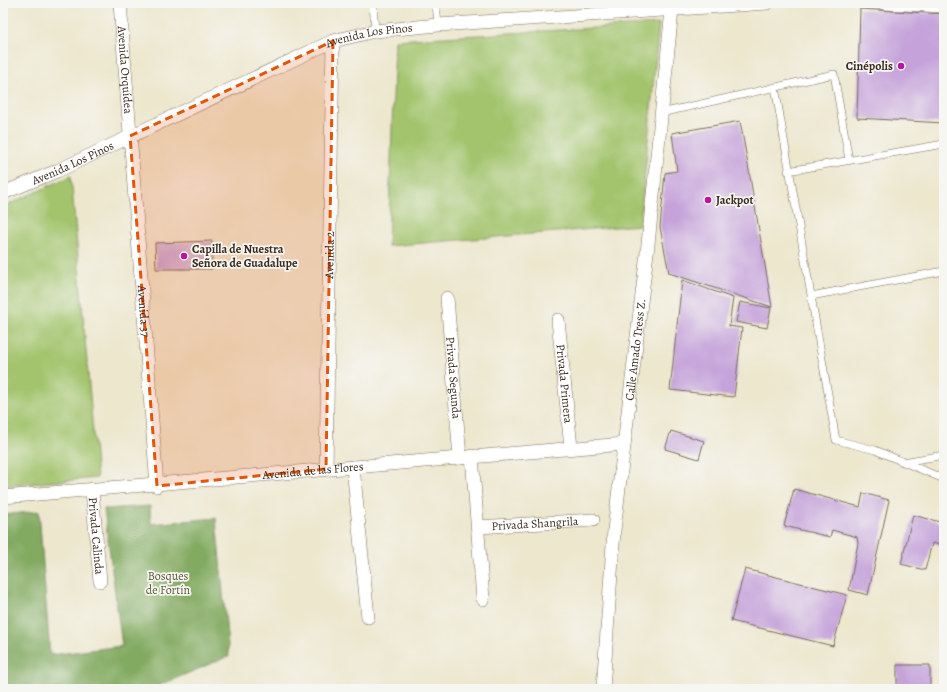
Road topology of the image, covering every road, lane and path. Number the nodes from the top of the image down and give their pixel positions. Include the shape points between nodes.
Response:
1 (120, 3) edge
2 (373, 3) edge
3 (436, 3) edge
4 (767, 3) edge
5 (883, 3) edge
6 (937, 5) edge
7 (672, 10) junction
8 (438, 25) junction
9 (375, 31) junction
10 (332, 40) junction
11 (774, 87) junction
12 (661, 113) junction
13 (130, 136) junction
14 (944, 144) edge
15 (849, 160) junction
16 (788, 171) junction
17 (3, 193) edge
18 (944, 271) edge
19 (811, 296) junction
20 (447, 298) dead end
21 (558, 320) dead end
22 (624, 444) junction
23 (572, 448) junction
24 (944, 455) edge
25 (466, 457) junction
26 (903, 462) junction
27 (353, 467) junction
28 (326, 469) junction
29 (944, 479) edge
30 (156, 486) junction
31 (92, 490) junction
32 (3, 497) edge
33 (593, 520) dead end
34 (478, 527) junction
35 (100, 581) dead end
36 (483, 599) dead end
37 (368, 617) dead end
38 (603, 689) edge

1 - 13 street, Avenida Orquídea
2 - 9 lane
3 - 8 lane
4 - 7 street, Avenida Los Pinos
5 - 6 street
7 - 8 street, Avenida Los Pinos
7 - 12 street, Calle Amado Tress Z.
8 - 9 street, Avenida Los Pinos
9 - 10 street, Avenida Los Pinos
10 - 13 street, Avenida Los Pinos
10 - 28 street, Avenida 2
11 - 12 lane
11 - 15 lane via 834,74
11 - 16 lane
12 - 22 street, Calle Amado Tress Z.
13 - 17 street, Avenida Los Pinos via 57,171
13 - 30 street, Avenida 37
14 - 15 lane
15 - 16 lane
16 - 19 lane
18 - 19 lane
19 - 26 lane via 836,440 875,450
20 - 25 street, Privada Segunda
21 - 23 street, Privada Primera
22 - 23 street, Avenida de las Flores
22 - 38 street, Calle Amado Tress Z. via 614,530
23 - 25 street, Avenida de las Flores
24 - 26 lane
25 - 27 street, Avenida de las Flores
25 - 34 street, Privada Shangrila
26 - 29 lane
27 - 28 street, Avenida de las Flores
27 - 37 street
28 - 30 street, Avenida de las Flores
30 - 31 street, Avenida de las Flores
31 - 32 street, Avenida de las Flores
31 - 35 street, Privada Calinda
33 - 34 street, Privada Shangrila
34 - 36 street, Privada Shangrila

